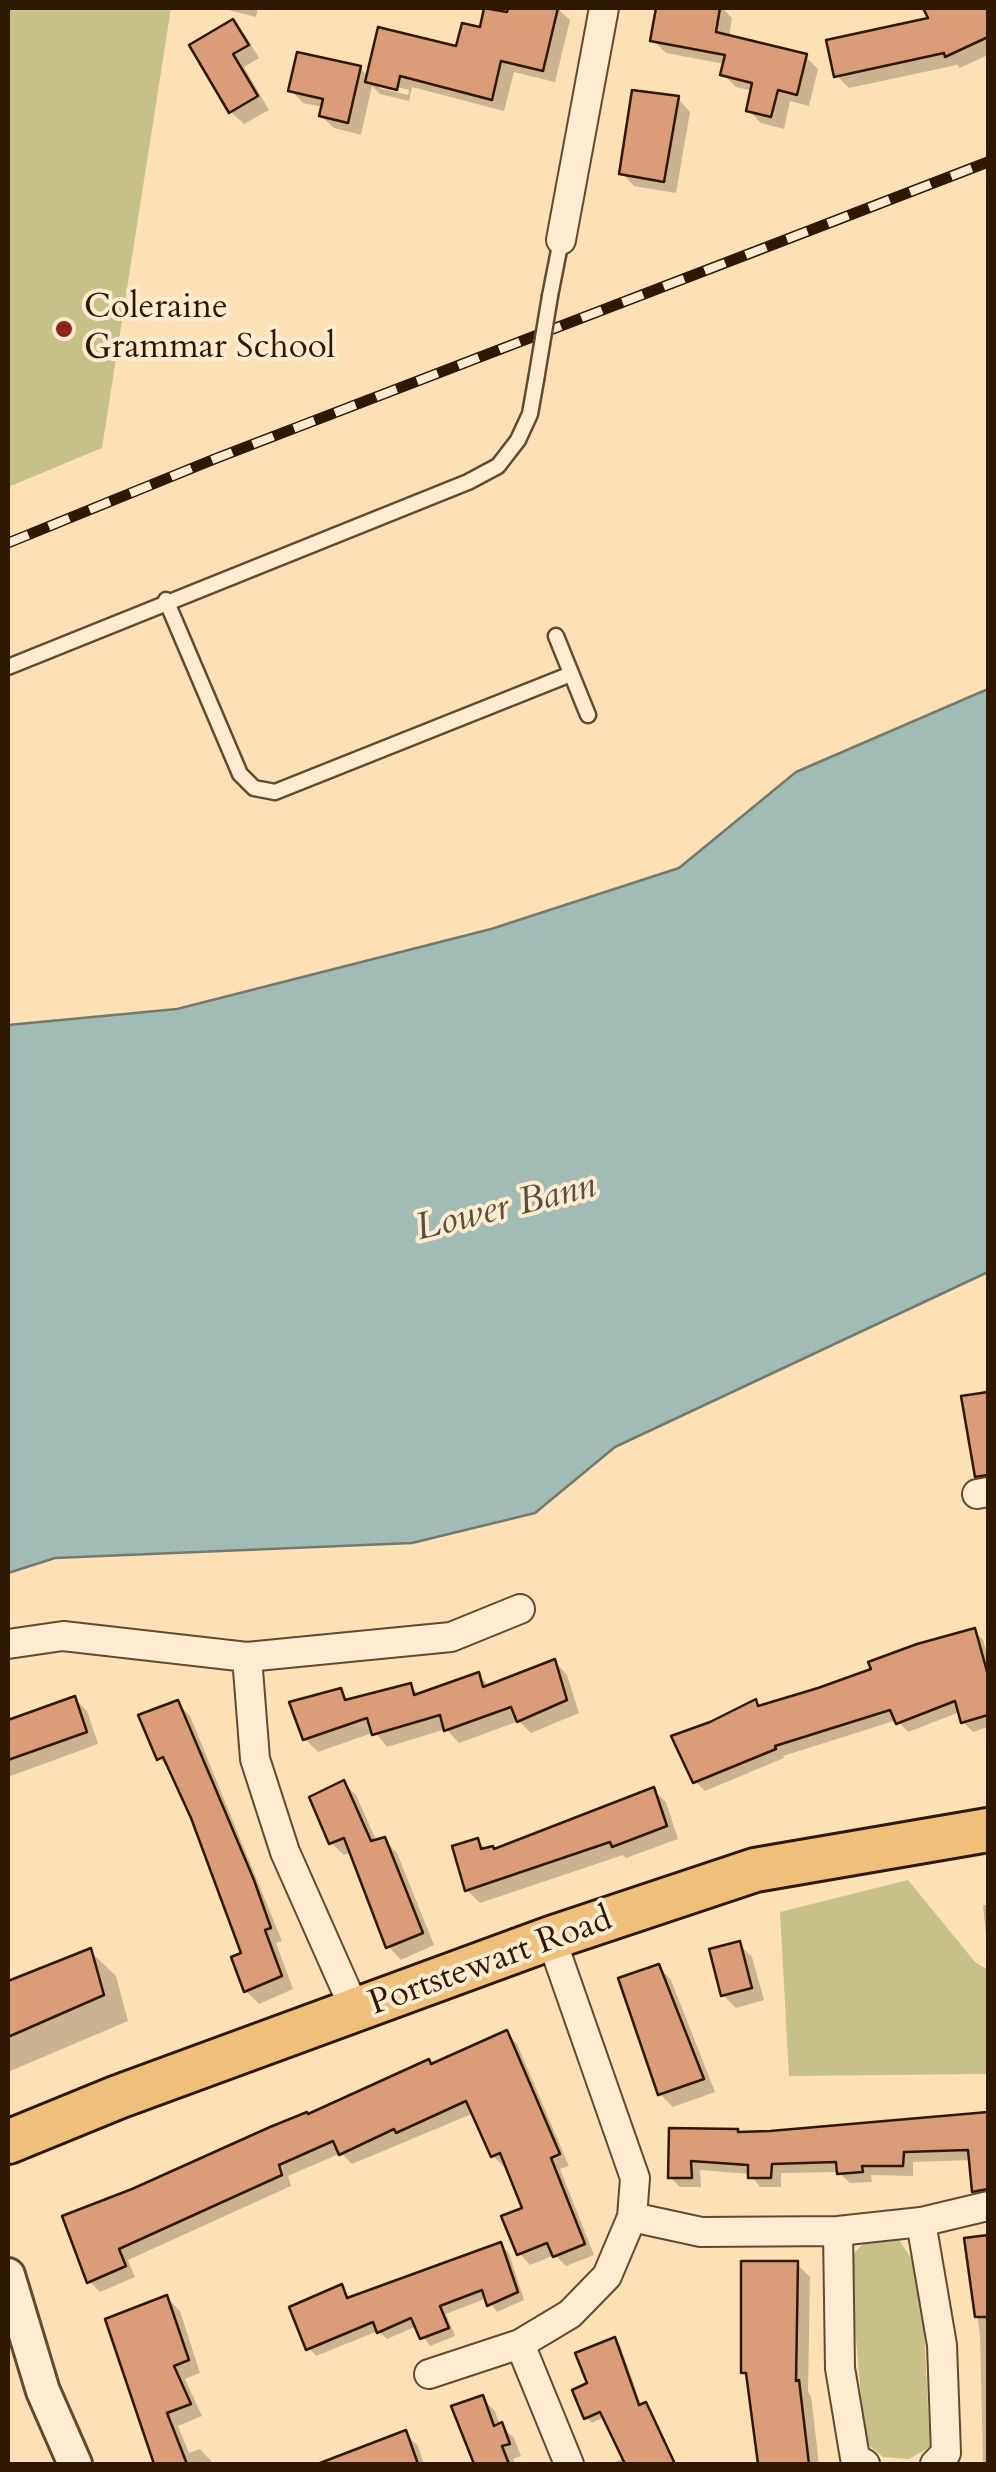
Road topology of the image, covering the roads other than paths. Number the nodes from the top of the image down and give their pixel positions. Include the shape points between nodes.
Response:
1 (604, 8) edge
2 (561, 240) joint
3 (166, 600) junction
4 (556, 636) dead end
5 (8, 666) edge
6 (571, 674) junction
7 (588, 716) dead end
8 (520, 1610) dead end
9 (8, 1644) edge
10 (247, 1658) junction
11 (988, 1830) edge
12 (552, 1938) junction
13 (356, 2012) junction
14 (8, 2142) edge
15 (988, 2206) edge
16 (632, 2218) junction
17 (920, 2222) junction
18 (838, 2231) junction
19 (8, 2274) edge
20 (520, 2344) junction
21 (429, 2374) dead end
22 (75, 2464) edge
23 (569, 2464) edge
24 (865, 2464) edge
25 (935, 2464) edge

1 - 2 street
2 - 3 lane, bridge via 530,414 498,466
3 - 5 lane
3 - 6 lane via 240,774 254,788 274,792
4 - 6 lane
6 - 7 lane
8 - 10 street via 451,1637
9 - 10 street via 63,1636
10 - 13 street via 255,1758 284,1852
11 - 12 main road, Portstewart Road via 755,1870
12 - 13 main road, Portstewart Road
12 - 16 street via 635,2178
13 - 14 main road, Portstewart Road
15 - 17 street
16 - 18 street via 702,2232
16 - 20 street via 608,2276 570,2314
17 - 18 street
17 - 25 street via 942,2345 946,2453
18 - 24 street via 840,2368 856,2458
19 - 22 street via 43,2391
20 - 21 street
20 - 23 street

